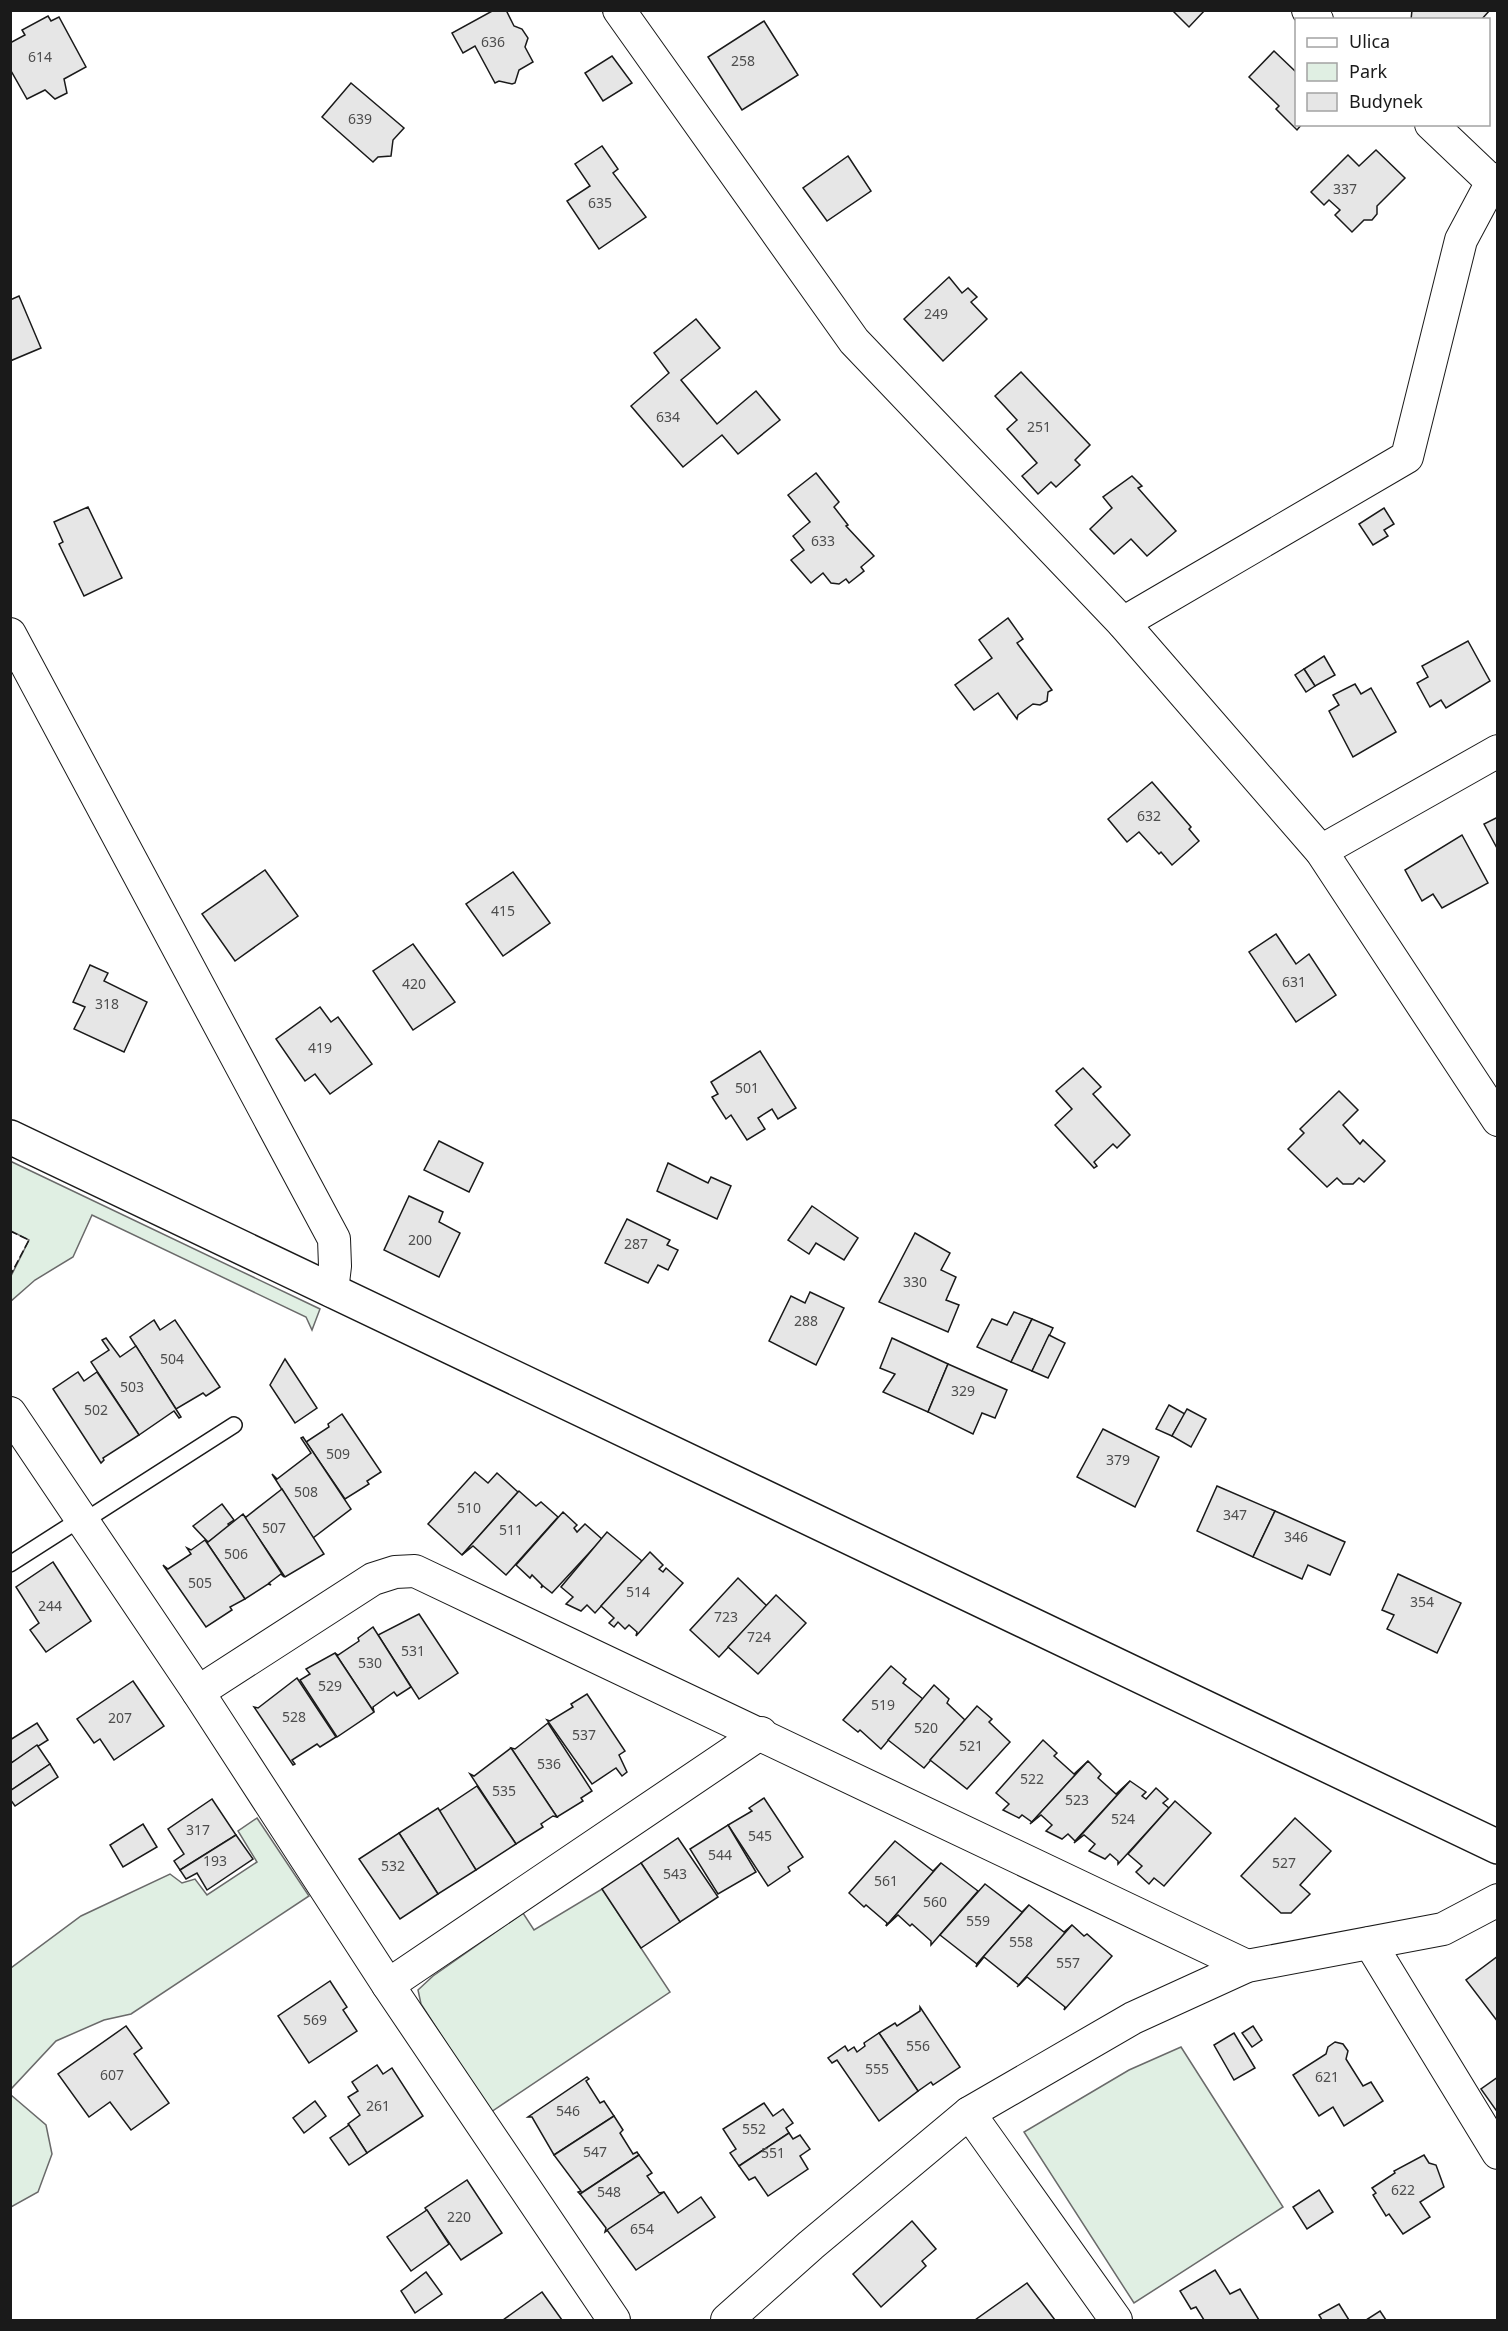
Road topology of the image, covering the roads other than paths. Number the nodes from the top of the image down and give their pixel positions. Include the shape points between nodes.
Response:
1 (619, 10) edge
2 (1433, 126) edge
3 (1495, 180) edge
4 (1123, 623) junction
5 (10, 634) edge
6 (1497, 751) edge
7 (1321, 851) junction
8 (1497, 1120) edge
9 (10, 1137) edge
10 (332, 1291) junction
11 (10, 1413) edge
12 (234, 1425) dead end
13 (83, 1519) junction
14 (10, 1564) edge
15 (198, 1692) junction
16 (761, 1733) junction
17 (1497, 1847) edge
18 (1497, 1900) edge
19 (1370, 1943) junction
20 (1247, 1966) junction
21 (388, 1985) junction
22 (969, 2113) junction
23 (1497, 2153) edge
24 (614, 2320) edge
25 (727, 2320) edge
26 (1116, 2320) edge

1 - 4 street via 854,341
2 - 3 street
3 - 4 street via 1461,240 1407,457
4 - 7 street
5 - 10 street via 334,1239
6 - 7 street
7 - 8 street
9 - 10 street
10 - 17 street
11 - 13 street
12 - 13 lane
13 - 14 lane
13 - 15 street
15 - 16 street via 373,1579 415,1571
15 - 21 street
16 - 20 street
16 - 21 street
18 - 19 street via 1443,1929
19 - 20 street
19 - 23 street
20 - 22 street via 1133,2018
21 - 24 street
22 - 25 street
22 - 26 street

